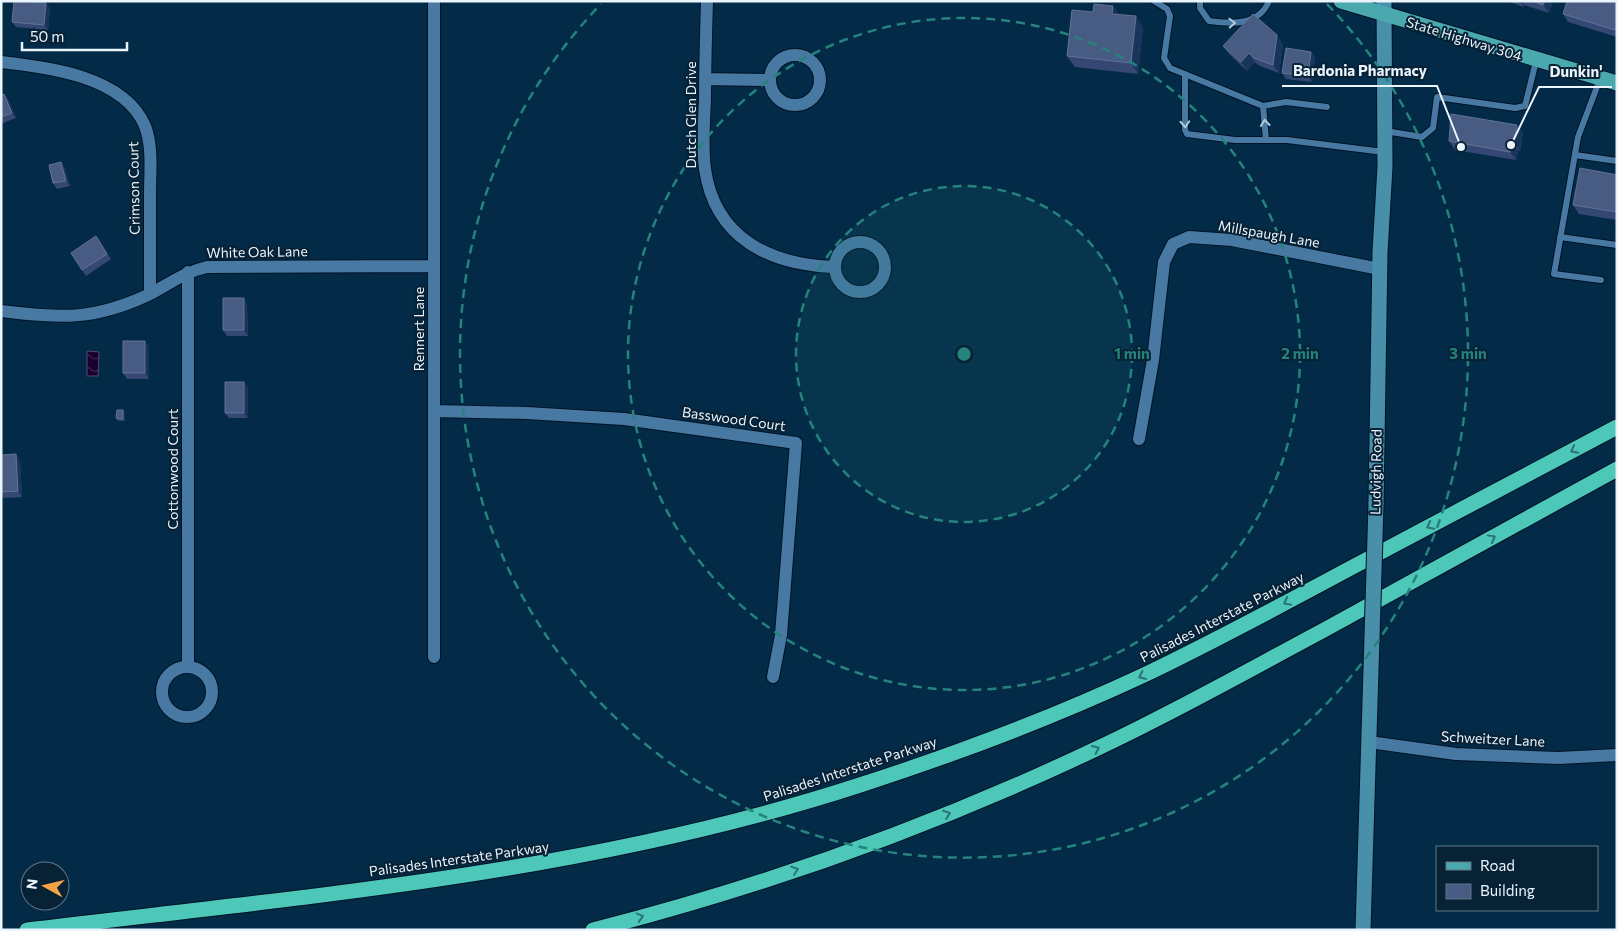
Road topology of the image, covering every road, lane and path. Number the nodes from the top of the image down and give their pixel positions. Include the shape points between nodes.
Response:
1 (434, 1) edge
2 (707, 1) edge
3 (1154, 1) edge
4 (1200, 1) edge
5 (1269, 1) edge
6 (1341, 1) edge
7 (1384, 8) edge
8 (1536, 61) junction
9 (1, 62) edge
10 (1185, 75) junction
11 (705, 79) junction
12 (1600, 79) junction
13 (770, 80) dead end
14 (1617, 83) edge
15 (1263, 106) junction
16 (1327, 107) dead end
17 (1385, 131) junction
18 (1266, 140) junction
19 (1385, 152) junction
20 (1575, 154) junction
21 (1617, 161) edge
22 (1560, 238) junction
23 (1617, 245) edge
24 (434, 266) junction
25 (835, 267) dead end
26 (1380, 269) junction
27 (188, 272) junction
28 (1601, 280) dead end
29 (150, 294) junction
30 (1, 312) edge
31 (434, 411) junction
32 (1617, 427) edge
33 (1139, 440) dead end
34 (1617, 469) edge
35 (434, 657) dead end
36 (188, 667) junction
37 (773, 677) dead end
38 (1369, 742) junction
39 (1617, 755) edge
40 (27, 930) edge
41 (592, 930) edge
42 (1363, 930) edge

1 - 24 street, Rennert Lane
2 - 11 street, Dutch Glen Drive
3 - 10 lane via 1167,9 1170,16 1164,58 1170,68
4 -> 5 lane via 1200,8 1209,21 1235,25 1258,15
6 - 7 main road, State Highway 304
7 - 8 main road, State Highway 304
7 - 17 street, Ludvigh Road
8 - 12 main road, State Highway 304
8 - 17 lane via 1525,106 1514,108 1437,97 1433,128 1422,138
9 - 29 street, Crimson Court via 74,73 108,90 140,117 150,143
10 - 15 lane
10 -> 18 lane via 1186,133 1235,140
11 - 13 street
11 - 25 street, Dutch Glen Drive via 705,171 713,197 726,220 752,246 773,257 805,265
12 - 14 main road, State Highway 304
12 - 20 lane via 1578,137
15 - 16 lane via 1286,102
18 -> 15 lane
17 - 19 street, Ludvigh Road
18 - 19 lane
19 - 26 street, Ludvigh Road
20 - 21 lane
20 - 22 lane
22 - 23 lane
22 - 28 lane via 1554,274
24 - 27 street, White Oak Lane via 220,266
24 - 31 street, Rennert Lane
26 - 33 street, Millspaugh Lane via 1232,240 1189,237 1172,244 1164,262 1152,366
26 - 38 street, Ludvigh Road, bridge
27 - 29 street, White Oak Lane
27 - 36 street, Cottonwood Court
29 - 30 street, White Oak Lane via 104,312 73,317
31 - 35 street, Rennert Lane
31 - 37 street, Basswood Court via 624,419 796,443 781,635
32 -> 40 highway, Palisades Interstate Parkway via 1142,676 1001,735 856,786 710,829 519,868
41 -> 34 highway via 706,898 828,858 1051,770 1190,703
36 - 36 street via 178,668 168,675 162,694 170,711 189,717 207,708 213,692 205,674
38 - 39 street, Schweitzer Lane via 1456,754 1558,758
38 - 42 street, Ludvigh Road

